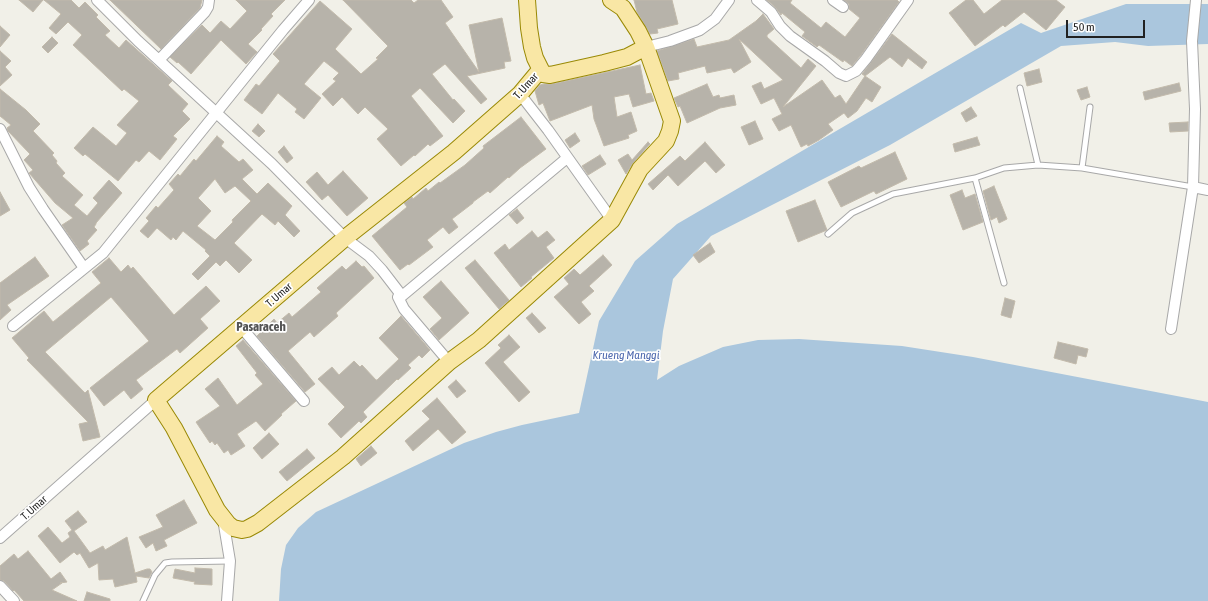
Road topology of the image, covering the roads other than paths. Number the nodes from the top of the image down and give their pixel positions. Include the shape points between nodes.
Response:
1 (97, 0) edge
2 (208, 0) edge
3 (309, 0) edge
4 (527, 0) edge
5 (611, 0) edge
6 (729, 0) edge
7 (757, 0) edge
8 (833, 0) edge
9 (908, 0) edge
10 (1196, 0) edge
11 (843, 7) dead end
12 (646, 47) junction
13 (159, 60) junction
14 (540, 70) junction
15 (1020, 88) dead end
16 (520, 94) junction
17 (1090, 107) dead end
18 (217, 112) junction
19 (0, 129) edge
20 (568, 158) junction
21 (1038, 165) junction
22 (1082, 168) junction
23 (975, 178) junction
24 (1193, 187) junction
25 (1208, 190) edge
26 (612, 220) junction
27 (828, 234) dead end
28 (345, 238) junction
29 (84, 268) junction
30 (1004, 283) dead end
31 (402, 296) junction
32 (13, 326) dead end
33 (241, 327) junction
34 (1171, 329) dead end
35 (449, 362) junction
36 (156, 400) junction
37 (304, 401) dead end
38 (222, 517) junction
39 (0, 538) edge
40 (230, 561) junction
41 (0, 586) edge
42 (14, 601) edge
43 (143, 601) edge
44 (227, 601) edge

1 - 13 street
2 - 13 street via 205,12
3 - 18 street
4 - 14 main road via 532,47
5 - 12 main road via 629,16
6 - 12 street via 715,19 700,30
7 - 9 street via 771,12 790,36 846,76 856,71 866,59
8 - 11 street
10 - 24 street via 1192,41 1195,109
12 - 14 main road via 627,57 550,75
12 - 26 main road via 672,118 672,126 666,141 640,169
13 - 18 street
14 - 16 main road, T. Umar
15 - 21 lane
16 - 20 street
16 - 28 main road, T. Umar via 454,152
17 - 22 lane
18 - 28 street
18 - 29 street via 106,249
19 - 29 street via 29,186
20 - 26 street
20 - 31 street
21 - 22 lane
21 - 23 lane via 1004,168
22 - 24 lane
23 - 27 lane via 893,194 852,213
23 - 30 lane
24 - 25 street
24 - 34 street
26 - 35 main road via 479,340
28 - 31 street via 370,256
28 - 33 main road, T. Umar
29 - 32 street
31 - 35 street via 398,297 404,309
33 - 36 main road, T. Umar
33 - 37 street
35 - 38 main road via 343,457 258,523 248,529 238,530
36 - 38 main road
36 - 39 street, T. Umar
38 - 40 street
40 - 43 lane via 165,563 155,574
40 - 44 street
41 - 42 street

